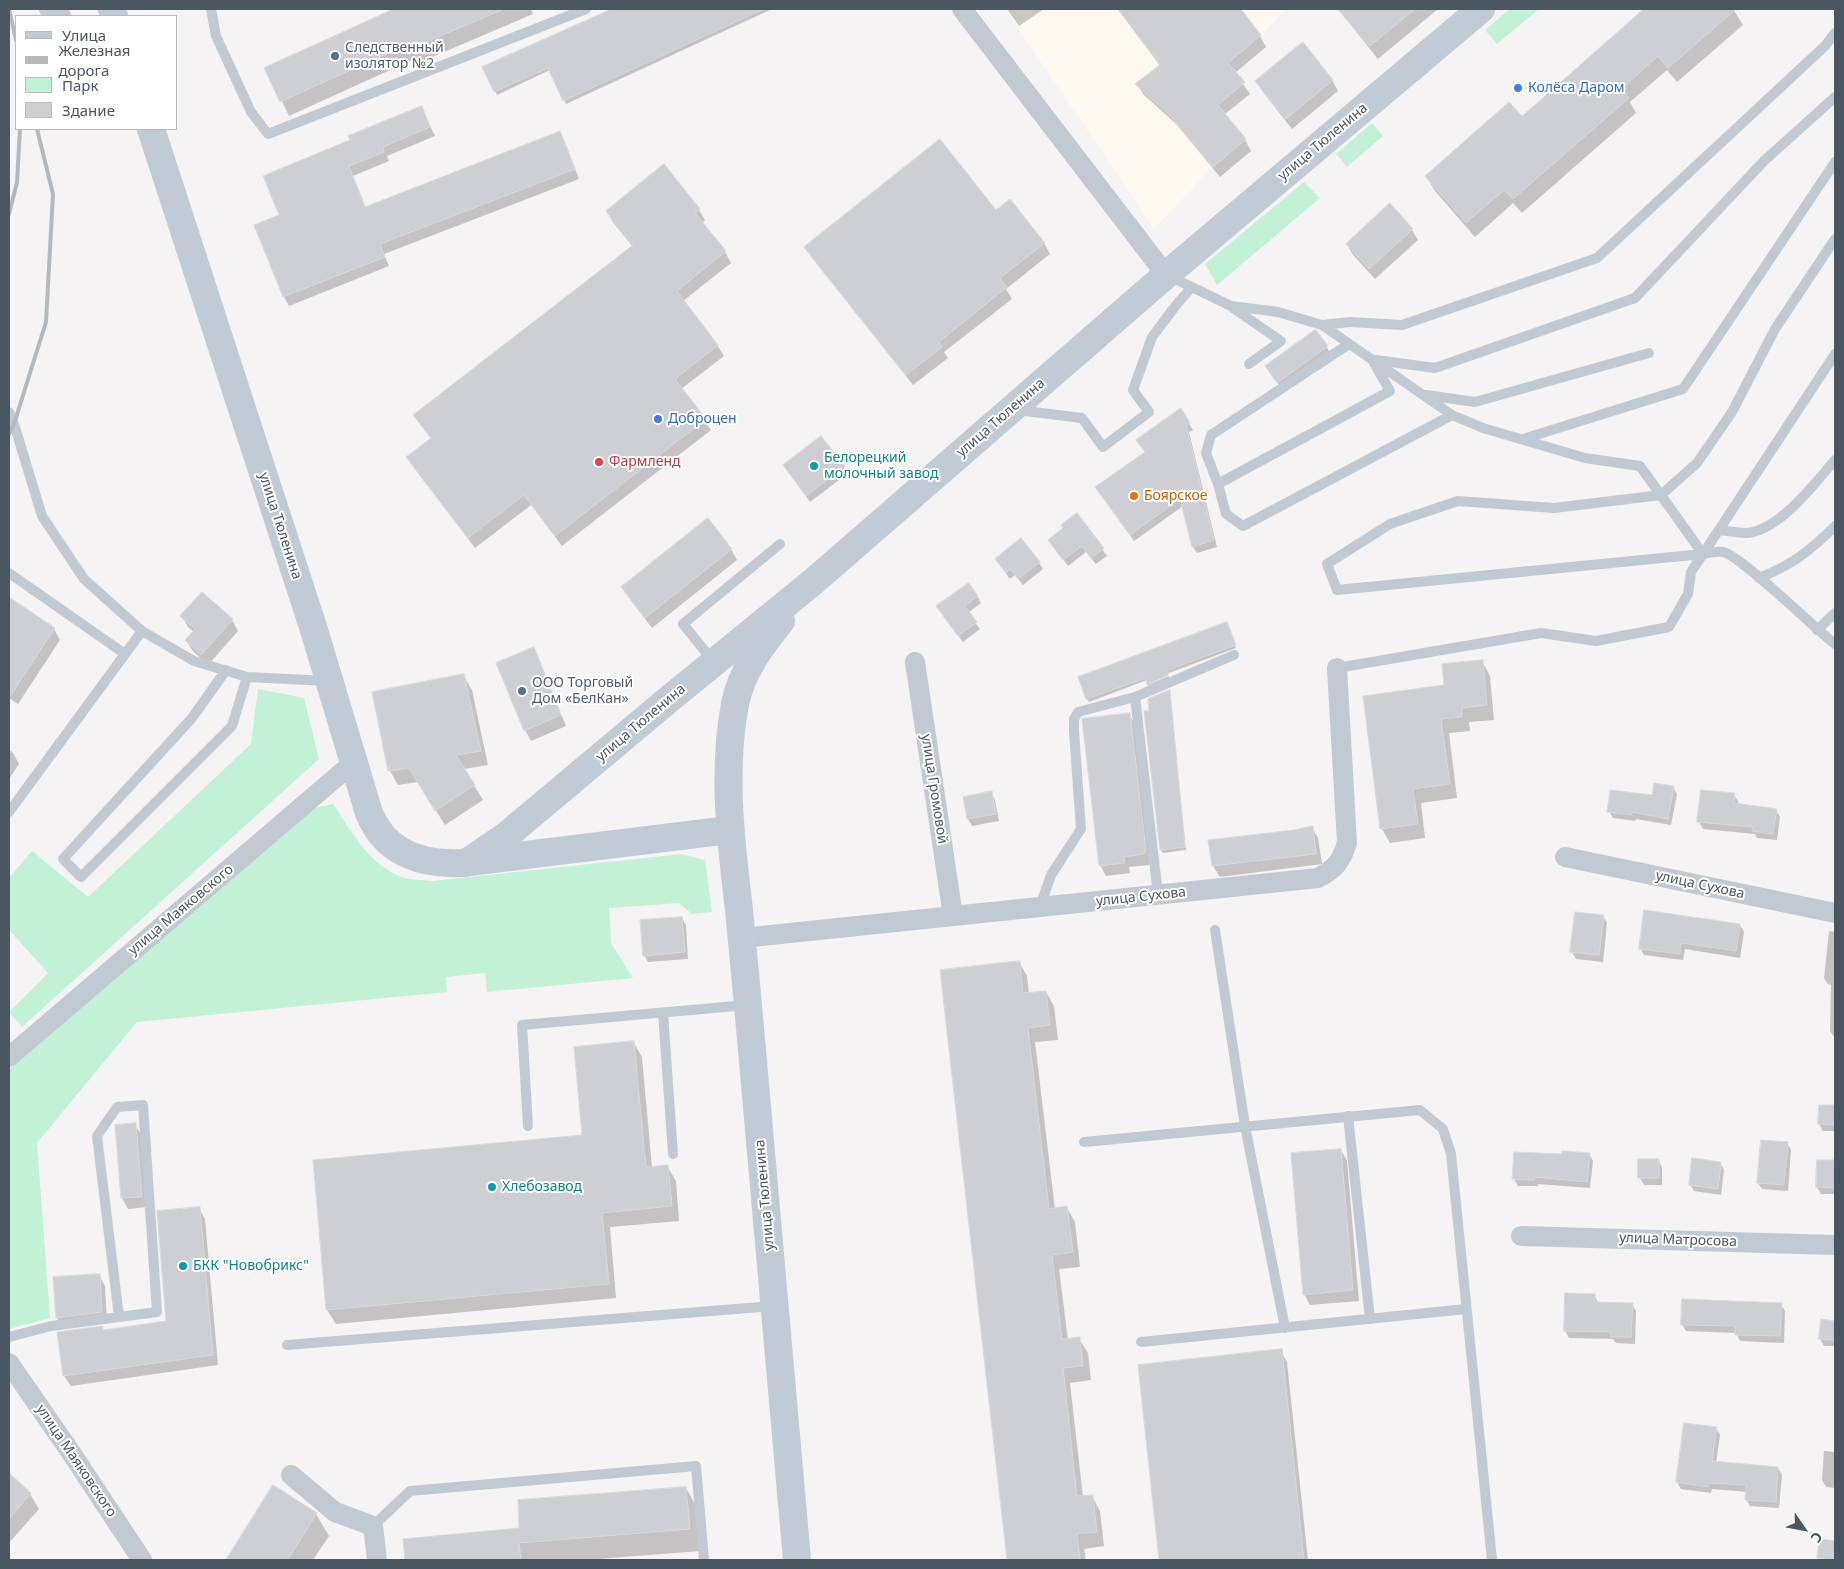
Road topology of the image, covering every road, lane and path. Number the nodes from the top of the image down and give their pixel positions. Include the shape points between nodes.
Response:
1 (211, 9) edge
2 (586, 9) edge
3 (962, 9) edge
4 (1481, 9) edge
5 (1835, 33) edge
6 (1835, 97) edge
7 (151, 130) edge
8 (1835, 162) edge
9 (1835, 239) edge
10 (1166, 275) junction
11 (1192, 287) junction
12 (1230, 306) junction
13 (1322, 325) junction
14 (1349, 344) junction
15 (1649, 353) dead end
16 (1835, 354) edge
17 (1372, 360) junction
18 (1249, 364) dead end
19 (1423, 395) junction
20 (1011, 410) junction
21 (9, 412) edge
22 (1452, 415) junction
23 (1522, 440) junction
24 (1835, 460) edge
25 (1218, 484) junction
26 (1661, 495) junction
27 (1835, 526) edge
28 (1719, 530) junction
29 (780, 544) dead end
30 (1703, 554) junction
31 (9, 573) edge
32 (1759, 578) junction
33 (814, 581) junction
34 (1835, 613) edge
35 (1817, 630) junction
36 (142, 631) junction
37 (1835, 644) edge
38 (125, 654) junction
39 (1234, 655) dead end
40 (714, 662) junction
41 (915, 662) dead end
42 (1337, 668) joint
43 (226, 670) junction
44 (247, 677) junction
45 (329, 681) junction
46 (1135, 697) junction
47 (668, 700) junction
48 (736, 701) junction
49 (354, 762) junction
50 (9, 812) edge
51 (729, 830) junction
52 (1565, 857) dead end
53 (466, 863) junction
54 (1158, 895) junction
55 (1040, 907) junction
56 (1835, 913) edge
57 (953, 916) junction
58 (1215, 930) dead end
59 (742, 938) junction
60 (748, 1005) junction
61 (663, 1013) junction
62 (9, 1055) edge
63 (1348, 1116) junction
64 (528, 1126) dead end
65 (1245, 1126) junction
66 (1084, 1142) dead end
67 (673, 1154) dead end
68 (1521, 1236) dead end
69 (1835, 1245) edge
70 (774, 1306) junction
71 (1466, 1309) junction
72 (119, 1317) junction
73 (1370, 1319) junction
74 (1286, 1328) junction
75 (9, 1337) edge
76 (1141, 1342) dead end
77 (287, 1346) dead end
78 (9, 1363) edge
79 (292, 1475) dead end
80 (373, 1526) junction
81 (142, 1560) edge
82 (377, 1560) edge
83 (704, 1560) edge
84 (797, 1560) edge
85 (1492, 1560) edge

1 - 2 lane via 216,36 251,112 268,134
3 - 10 street
4 - 10 main road, улица Тюленина
5 - 13 lane via 1825,46 1597,258 1402,325 1350,322
6 - 17 lane via 1764,161 1635,298 1435,368
7 - 45 main road, улица Тюленина
8 - 23 lane via 1683,389
9 - 26 lane via 1775,329 1732,412 1696,463
10 - 11 lane
10 - 20 main road, улица Тюленина
11 - 12 lane
11 - 20 lane via 1152,337 1133,390 1149,412 1103,447 1082,418
12 - 13 lane via 1278,312
12 - 18 lane via 1281,341
13 - 14 lane
14 - 17 lane
14 - 25 lane via 1211,435 1206,453
15 - 19 lane via 1475,402
16 - 28 lane
17 - 19 lane
17 - 25 lane via 1390,391
19 - 22 lane
20 - 33 main road, улица Тюленина
21 - 36 lane via 42,516 84,579
22 - 23 lane
22 - 25 lane via 1242,526 1226,514
23 - 26 lane via 1585,458 1640,466
24 - 28 lane via 1795,504 1767,527 1746,533
26 - 30 lane
26 - 30 lane via 1554,508 1458,501 1390,524 1327,564 1337,590
27 - 32 lane via 1814,547 1782,569
28 - 30 lane
29 - 40 lane via 683,624
30 - 32 lane via 1723,552
30 - 42 lane via 1691,572 1688,594 1669,627 1596,641 1541,633
31 - 38 lane
32 - 35 lane
33 - 40 main road, улица Тюленина
33 - 48 main road, улица Тюленина via 764,642 748,669
34 - 35 lane
35 - 37 lane
36 - 38 lane
36 - 43 lane via 194,661
38 - 50 lane
39 - 46 lane
40 - 47 main road, улица Тюленина
41 - 57 street, улица Громовой
42 - 54 street, улица Сухова via 1347,843 1342,858 1332,870 1318,878
43 - 44 lane
43 - 44 lane via 192,718 62,859 81,877 232,726
44 - 45 lane
45 - 49 main road, улица Тюленина
46 - 54 lane
46 - 55 lane via 1078,712 1074,719 1081,829 1051,875
47 - 48 main road via 694,690 712,688
47 - 53 main road, улица Тюленина via 508,836
48 - 51 main road, улица Тюленина via 728,796
49 - 53 main road, улица Тюленина via 373,823 390,842 420,860
49 - 62 street, улица Маяковского
51 - 53 main road, улица Тюленина
51 - 59 main road, улица Тюленина
52 - 56 street, улица Сухова
54 - 55 street, улица Сухова
55 - 57 street, улица Сухова
57 - 59 street, улица Сухова
58 - 65 lane
59 - 60 main road, улица Тюленина
60 - 61 lane
60 - 70 main road, улица Тюленина
61 - 64 lane via 522,1025
61 - 67 lane
63 - 65 lane
63 - 71 lane via 1420,1110 1443,1129 1451,1154
63 - 73 lane
65 - 66 lane
65 - 74 lane
68 - 69 street, улица Матросова
70 - 77 lane
70 - 84 main road, улица Тюленина
71 - 73 lane
71 - 85 lane
72 - 72 lane via 156,1312 142,1105 117,1107 97,1136
72 - 75 lane via 50,1326
73 - 74 lane
74 - 76 lane
78 - 81 street, улица Маяковского
79 - 80 street via 334,1512
80 - 82 street
80 - 83 lane via 410,1491 696,1466

